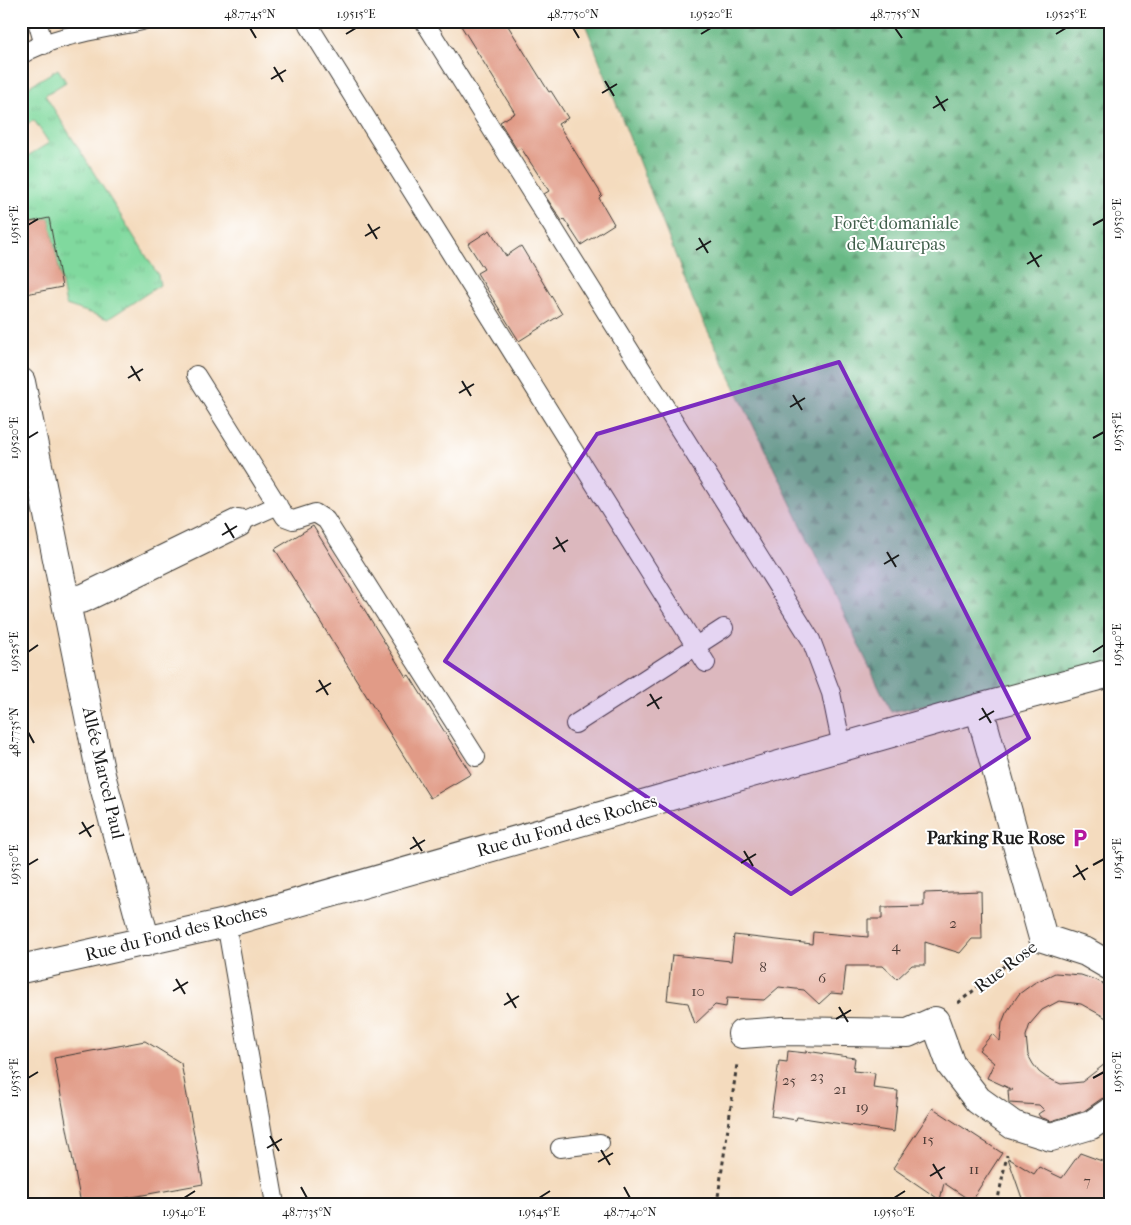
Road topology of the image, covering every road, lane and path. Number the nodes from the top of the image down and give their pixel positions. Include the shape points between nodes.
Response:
1 (37, 21) edge
2 (142, 21) edge
3 (306, 21) edge
4 (424, 21) edge
5 (111, 24) edge
6 (44, 45) junction
7 (21, 55) edge
8 (196, 375) dead end
9 (21, 382) edge
10 (278, 504) junction
11 (238, 523) joint
12 (66, 602) junction
13 (724, 628) dead end
14 (696, 646) junction
15 (706, 663) dead end
16 (1110, 673) edge
17 (979, 708) junction
18 (574, 724) dead end
19 (842, 747) junction
20 (476, 757) dead end
21 (226, 923) junction
22 (1044, 938) junction
23 (146, 942) junction
24 (1110, 966) edge
25 (21, 970) edge
26 (935, 1021) junction
27 (742, 1034) joint
28 (1110, 1112) edge
29 (1013, 1125) junction
30 (600, 1143) dead end
31 (560, 1148) dead end
32 (275, 1204) edge
33 (717, 1204) edge
34 (998, 1204) edge

1 - 6 lane
2 - 5 lane
3 - 14 lane
4 - 19 lane via 811,640 831,693
5 - 6 lane
6 - 7 lane
8 - 10 lane
9 - 12 street, Allée Marcel Paul
10 - 11 lane
10 - 20 lane via 285,517 293,520 315,512 326,520
11 - 12 street via 84,598
12 - 23 street, Allée Marcel Paul via 101,775
13 - 14 lane
14 - 15 lane
14 - 18 lane
16 - 17 street, Rue du Fond des Roches
17 - 19 street, Rue du Fond des Roches
17 - 22 street
19 - 21 street, Rue du Fond des Roches
21 - 23 street, Rue du Fond des Roches
21 - 32 lane
22 - 24 street, Rue Rose via 1086,952
22 - 26 path, Rue Rose
23 - 25 street, Rue du Fond des Roches
26 - 27 street via 908,1033 783,1031
26 - 29 street via 951,1065 978,1100
27 - 33 path
28 - 29 street via 1090,1125 1051,1137
29 - 34 path
30 - 31 lane

